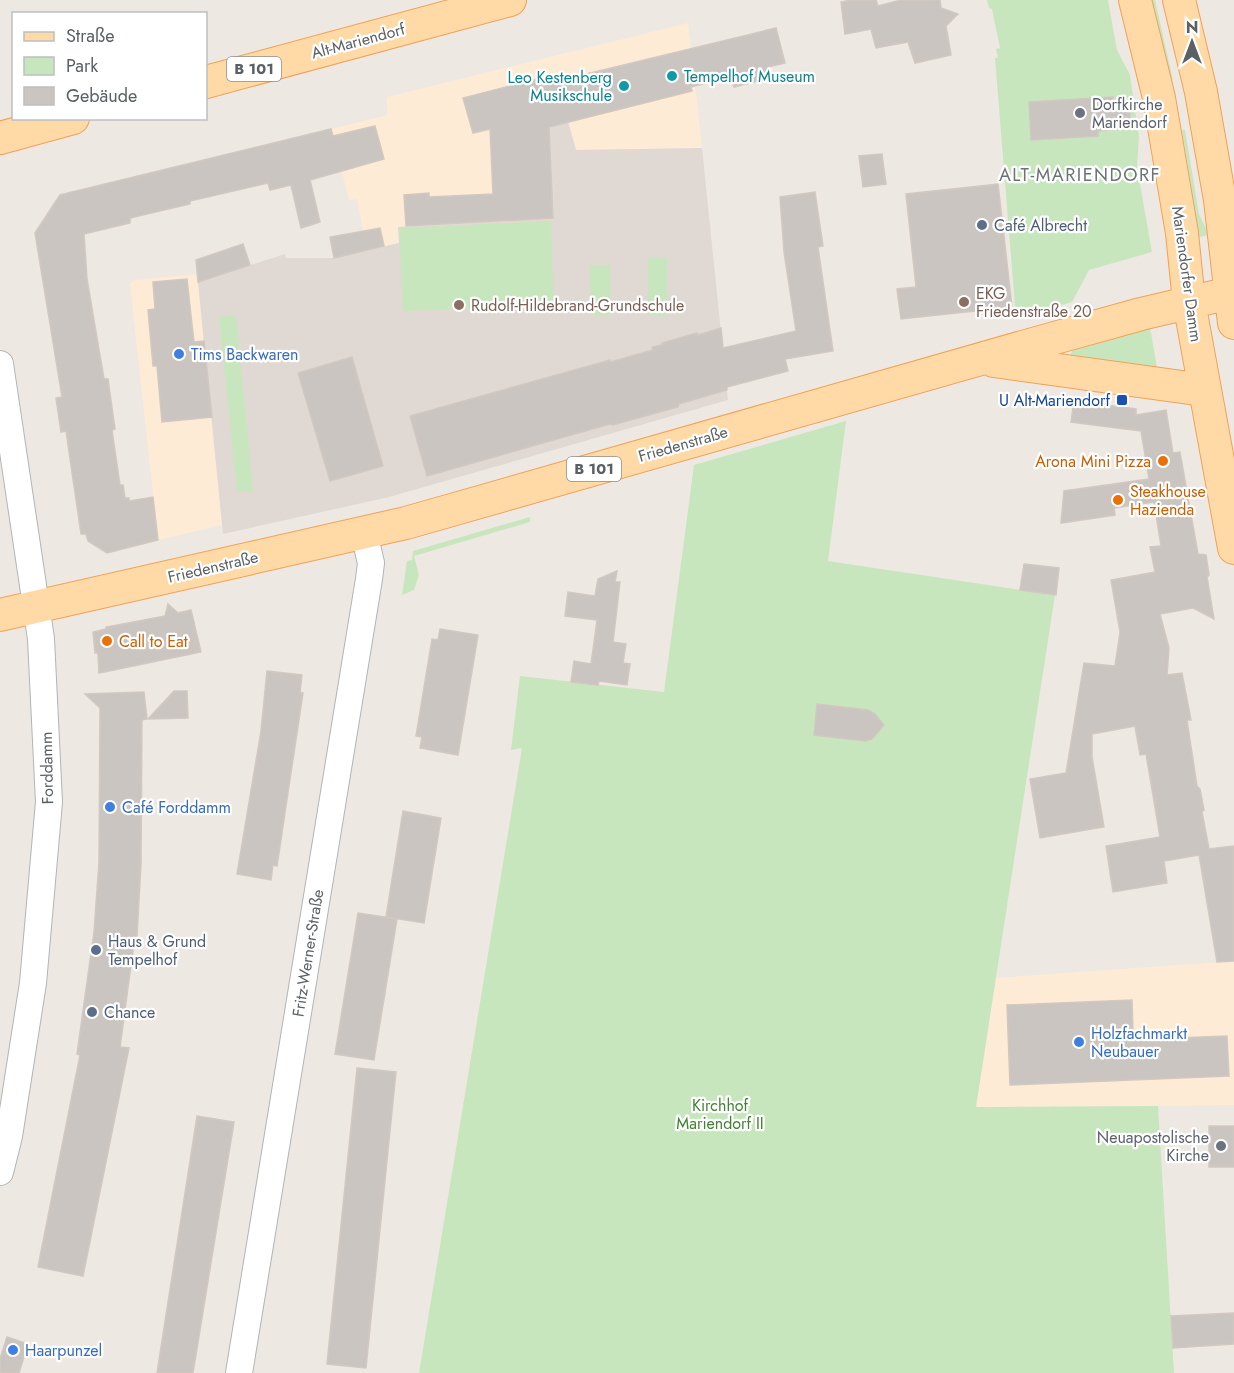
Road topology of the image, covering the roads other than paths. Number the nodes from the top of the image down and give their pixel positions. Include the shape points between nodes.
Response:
1 (510, 0) edge
2 (1135, 0) edge
3 (1179, 0) edge
4 (207, 82) edge
5 (66, 120) edge
6 (0, 138) edge
7 (1232, 292) edge
8 (1189, 303) junction
9 (1234, 323) edge
10 (981, 359) junction
11 (0, 364) edge
12 (1204, 390) junction
13 (364, 533) junction
14 (1234, 548) edge
15 (37, 607) junction
16 (0, 615) edge
17 (4, 1135) edge
18 (0, 1172) edge
19 (239, 1373) edge

1 - 4 main road, Alt-Mariendorf / B 101
2 - 8 main road, Mariendorfer Damm via 1159,98 1182,233
3 - 7 main road via 1201,92
5 - 6 main road
7 - 8 main road, Friedenstraße
7 - 9 main road
8 - 10 main road, Friedenstraße / B 101
8 - 12 main road, Mariendorfer Damm
10 - 12 main road, B 101
10 - 13 main road, Friedenstraße / B 101
11 - 15 street, Forddamm
12 - 14 main road, Mariendorfer Damm
13 - 15 main road, Friedenstraße / B 101
13 - 19 street, Fritz-Werner-Straße via 371,563 369,579
15 - 16 main road, Friedenstraße / B 101
15 - 17 street, Forddamm via 49,802 33,983
17 - 18 street, Forddamm

